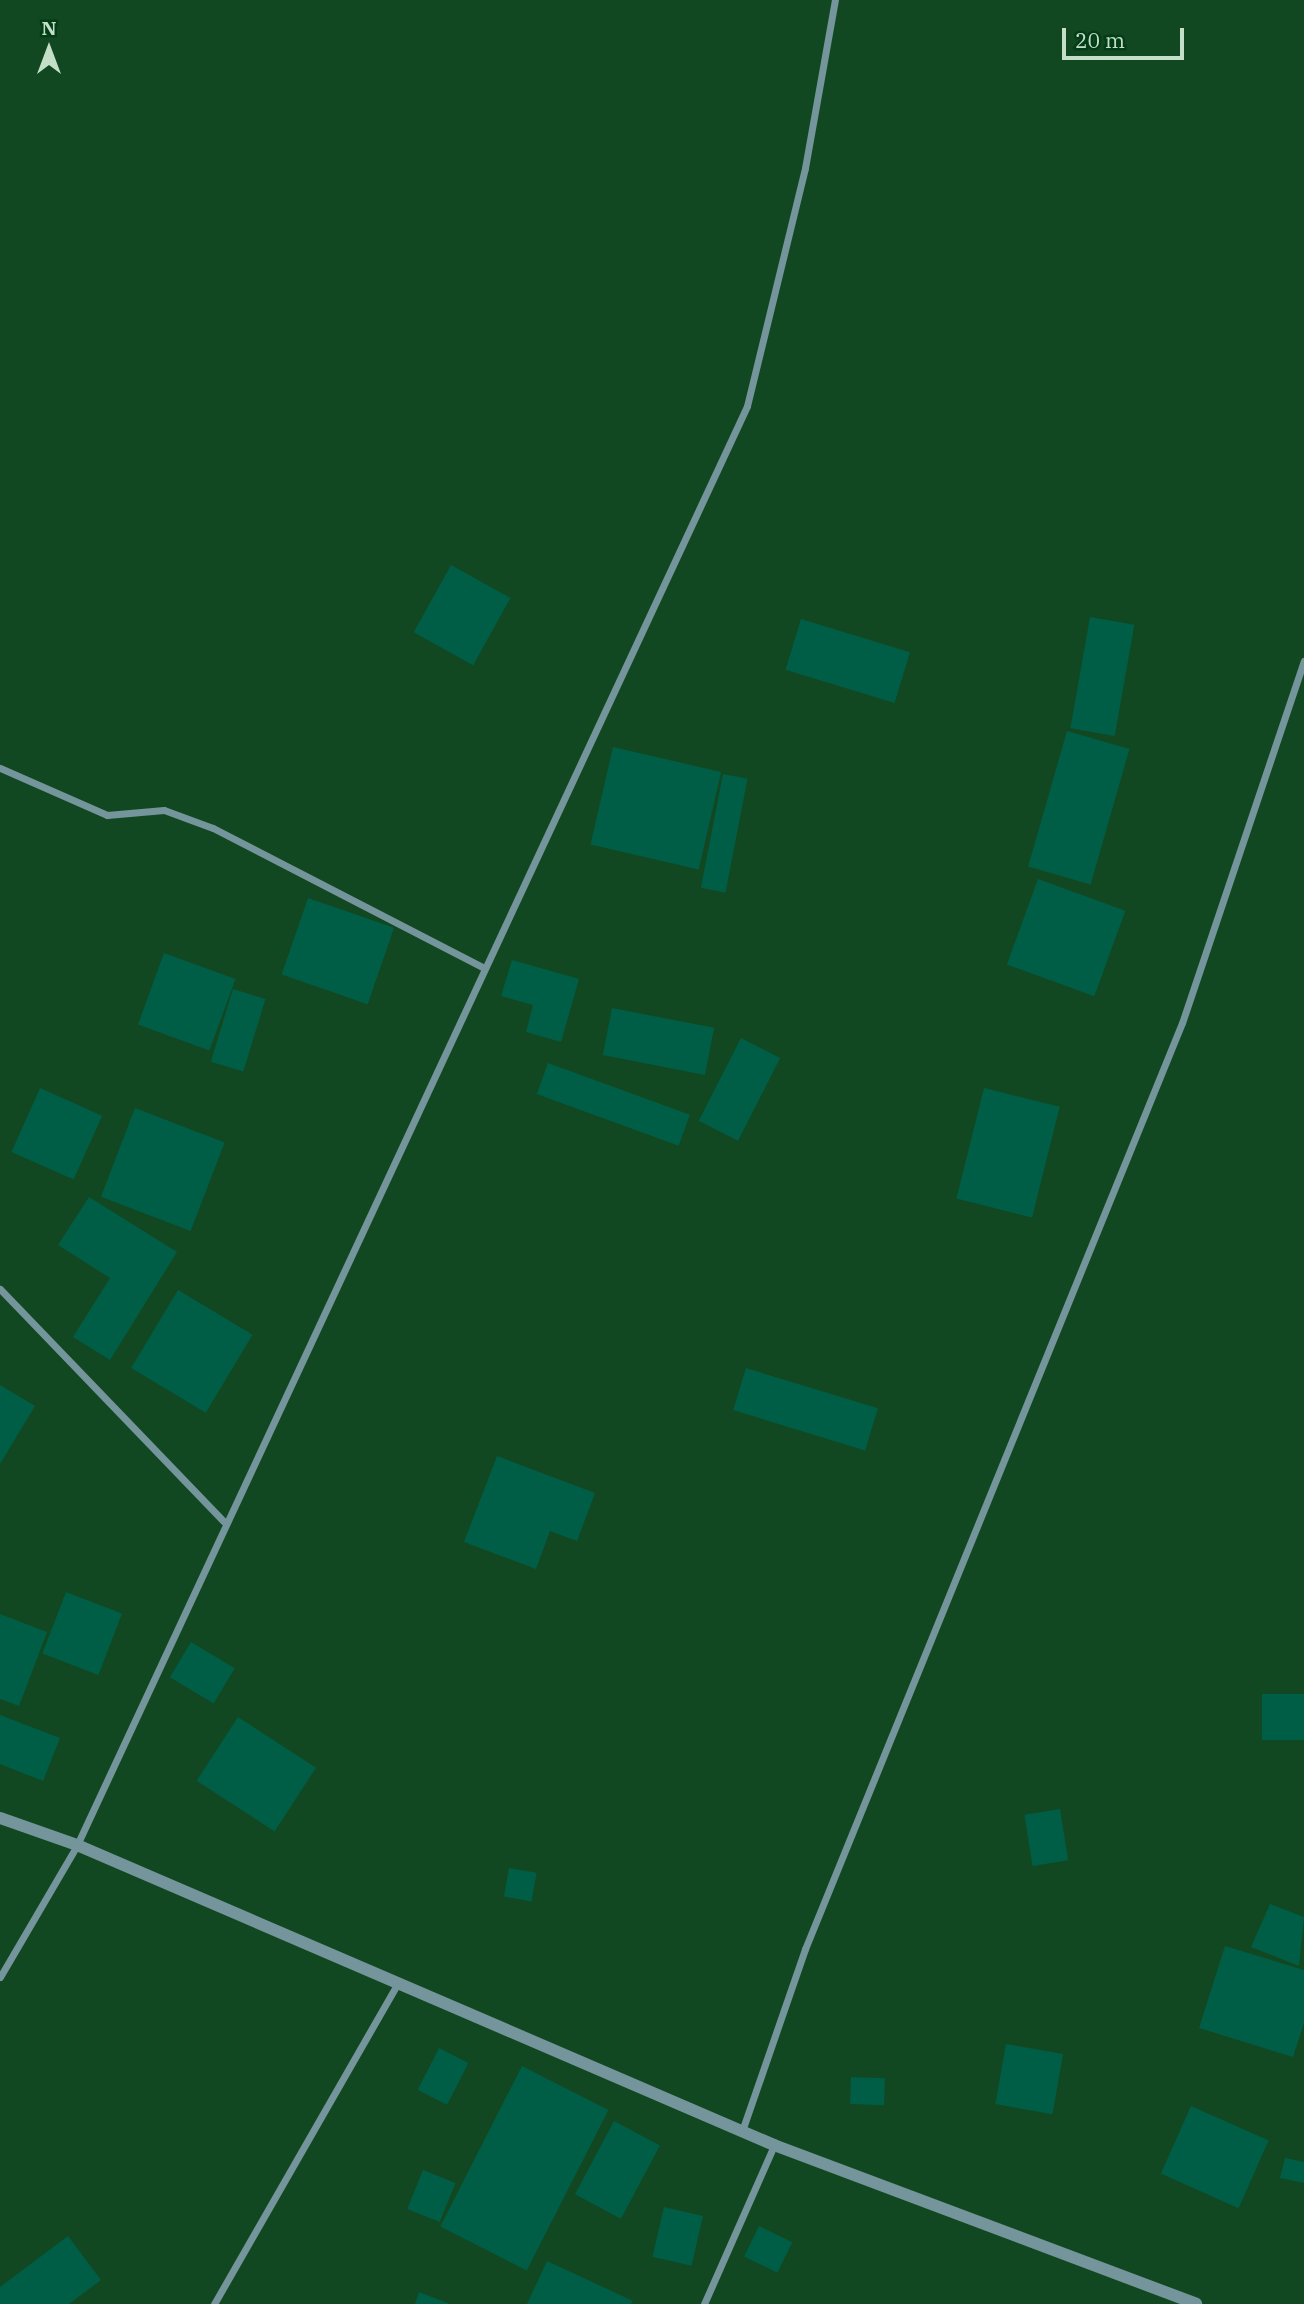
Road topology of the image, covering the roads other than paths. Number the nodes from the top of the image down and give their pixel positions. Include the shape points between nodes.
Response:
1 (835, 0) edge
2 (1304, 661) edge
3 (0, 768) edge
4 (484, 968) junction
5 (0, 1289) edge
6 (223, 1521) junction
7 (0, 1818) edge
8 (77, 1845) junction
9 (0, 1977) edge
10 (397, 1986) junction
11 (742, 2131) junction
12 (774, 2145) junction
13 (214, 2304) edge
14 (704, 2304) edge
15 (1196, 2304) edge

1 - 4 street via 805,168 747,406
2 - 11 street via 1182,1023 805,1949
3 - 4 street via 107,815 164,810 213,828
4 - 6 street
5 - 6 street
6 - 8 street
7 - 8 street
8 - 9 street
8 - 10 street
10 - 11 street
10 - 13 street
11 - 12 street
12 - 14 street
12 - 15 street

